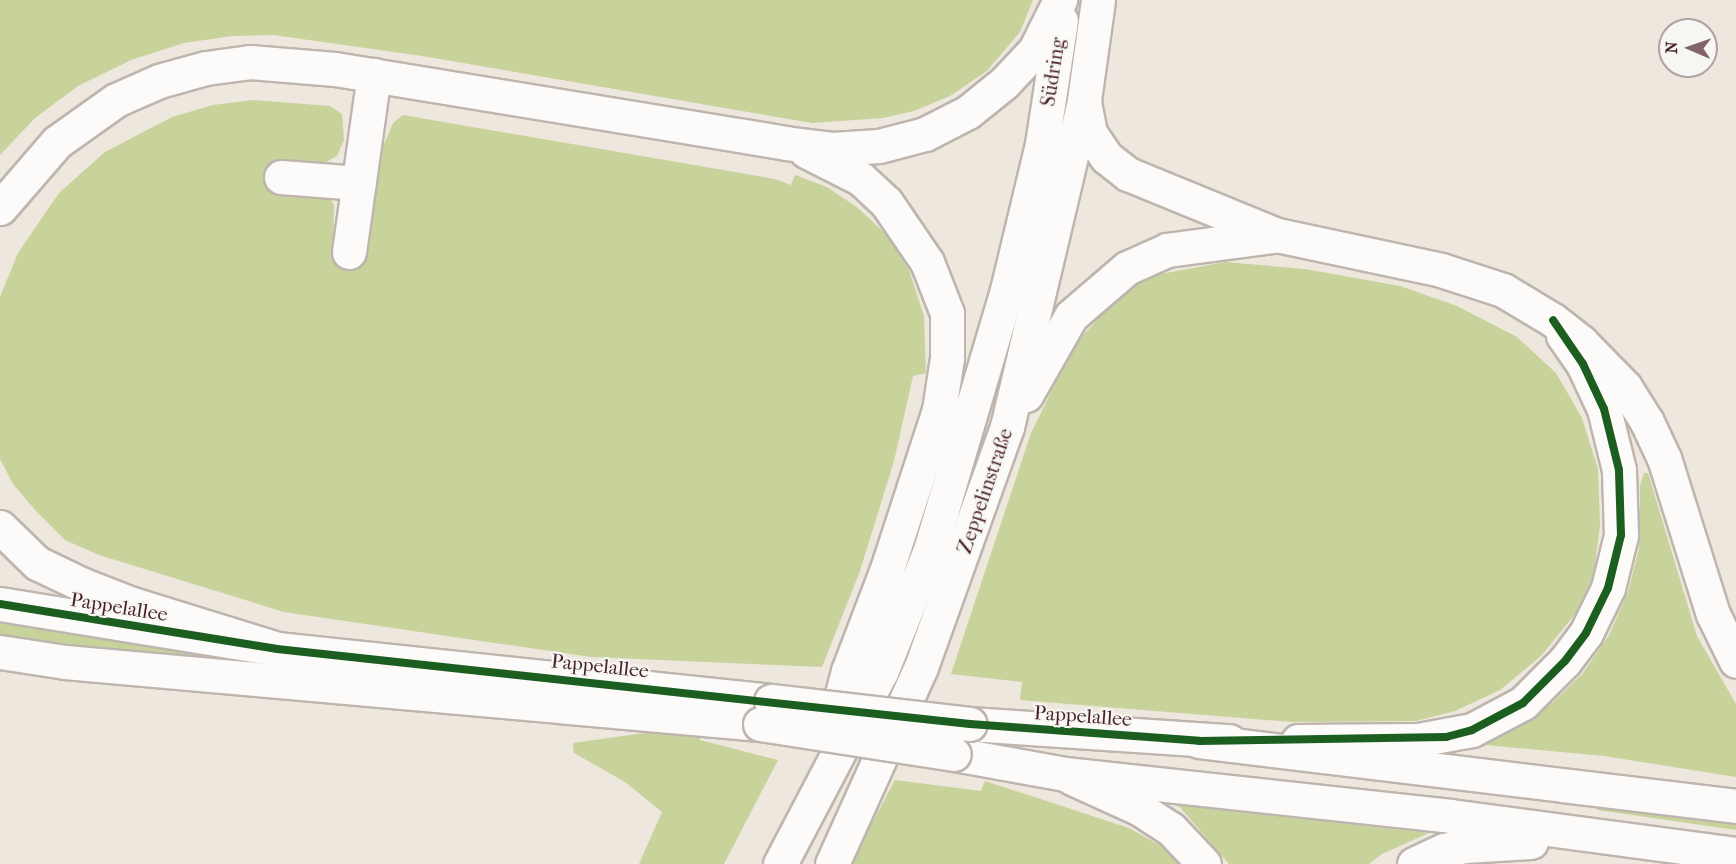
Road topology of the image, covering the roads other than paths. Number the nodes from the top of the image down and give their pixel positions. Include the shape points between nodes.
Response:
1 (1062, 0) edge
2 (1098, 0) edge
3 (374, 75) junction
4 (1084, 100) junction
5 (785, 143) junction
6 (1041, 144) joint
7 (281, 177) dead end
8 (359, 183) junction
9 (0, 208) edge
10 (1277, 235) junction
11 (349, 252) dead end
12 (1553, 320) junction
13 (1007, 428) junction
14 (0, 526) edge
15 (0, 604) edge
16 (277, 649) junction
17 (0, 652) edge
18 (1736, 661) edge
19 (65, 662) junction
20 (0, 678) edge
21 (766, 713) junction
22 (1199, 741) junction
23 (1065, 774) junction
24 (814, 802) junction
25 (1736, 806) edge
26 (1649, 842) junction
27 (1736, 854) edge
28 (780, 864) edge
29 (832, 864) edge
30 (1204, 864) edge
31 (1414, 864) edge

1 - 5 main road via 1035,50 1004,83 968,112 933,130 879,146 831,148
1 - 6 main road, Südring
2 - 4 main road, Südring
3 - 5 main road
3 - 8 main road
3 - 9 main road via 286,62 250,62 206,68 159,81 116,100 57,142
4 - 10 main road via 1090,133 1106,157 1128,174
4 - 13 main road, Zeppelinstraße
5 - 24 main road via 822,157 861,179 886,202 927,262 947,312 947,358 939,410 887,569 848,671
6 - 24 main road, Zeppelinstraße via 973,413 930,550 881,672
7 - 8 main road
8 - 11 main road
10 - 12 main road via 1441,270 1503,290
10 - 13 main road via 1167,250 1109,280 1071,316
12 - 18 main road via 1625,387 1647,422 1664,458 1713,614
12 - 22 main road via 1583,364 1604,409 1619,470 1621,535 1608,588 1586,633 1565,661 1523,703 1472,730 1446,737
13 - 29 main road, Zeppelinstraße via 921,667
14 - 16 main road via 37,563 81,584
15 - 16 main road, Pappelallee
16 - 21 main road, Pappelallee
17 - 19 main road, Pappelallee
19 - 20 main road
19 - 21 main road, Pappelallee
21 - 22 main road, Pappelallee, bridge via 970,723
21 - 23 main road, Pappelallee, bridge
22 - 25 main road
23 - 26 main road
23 - 30 main road via 1140,808 1171,829
24 - 28 main road, Zeppelinstraße
26 - 27 main road
26 - 31 main road via 1464,846

